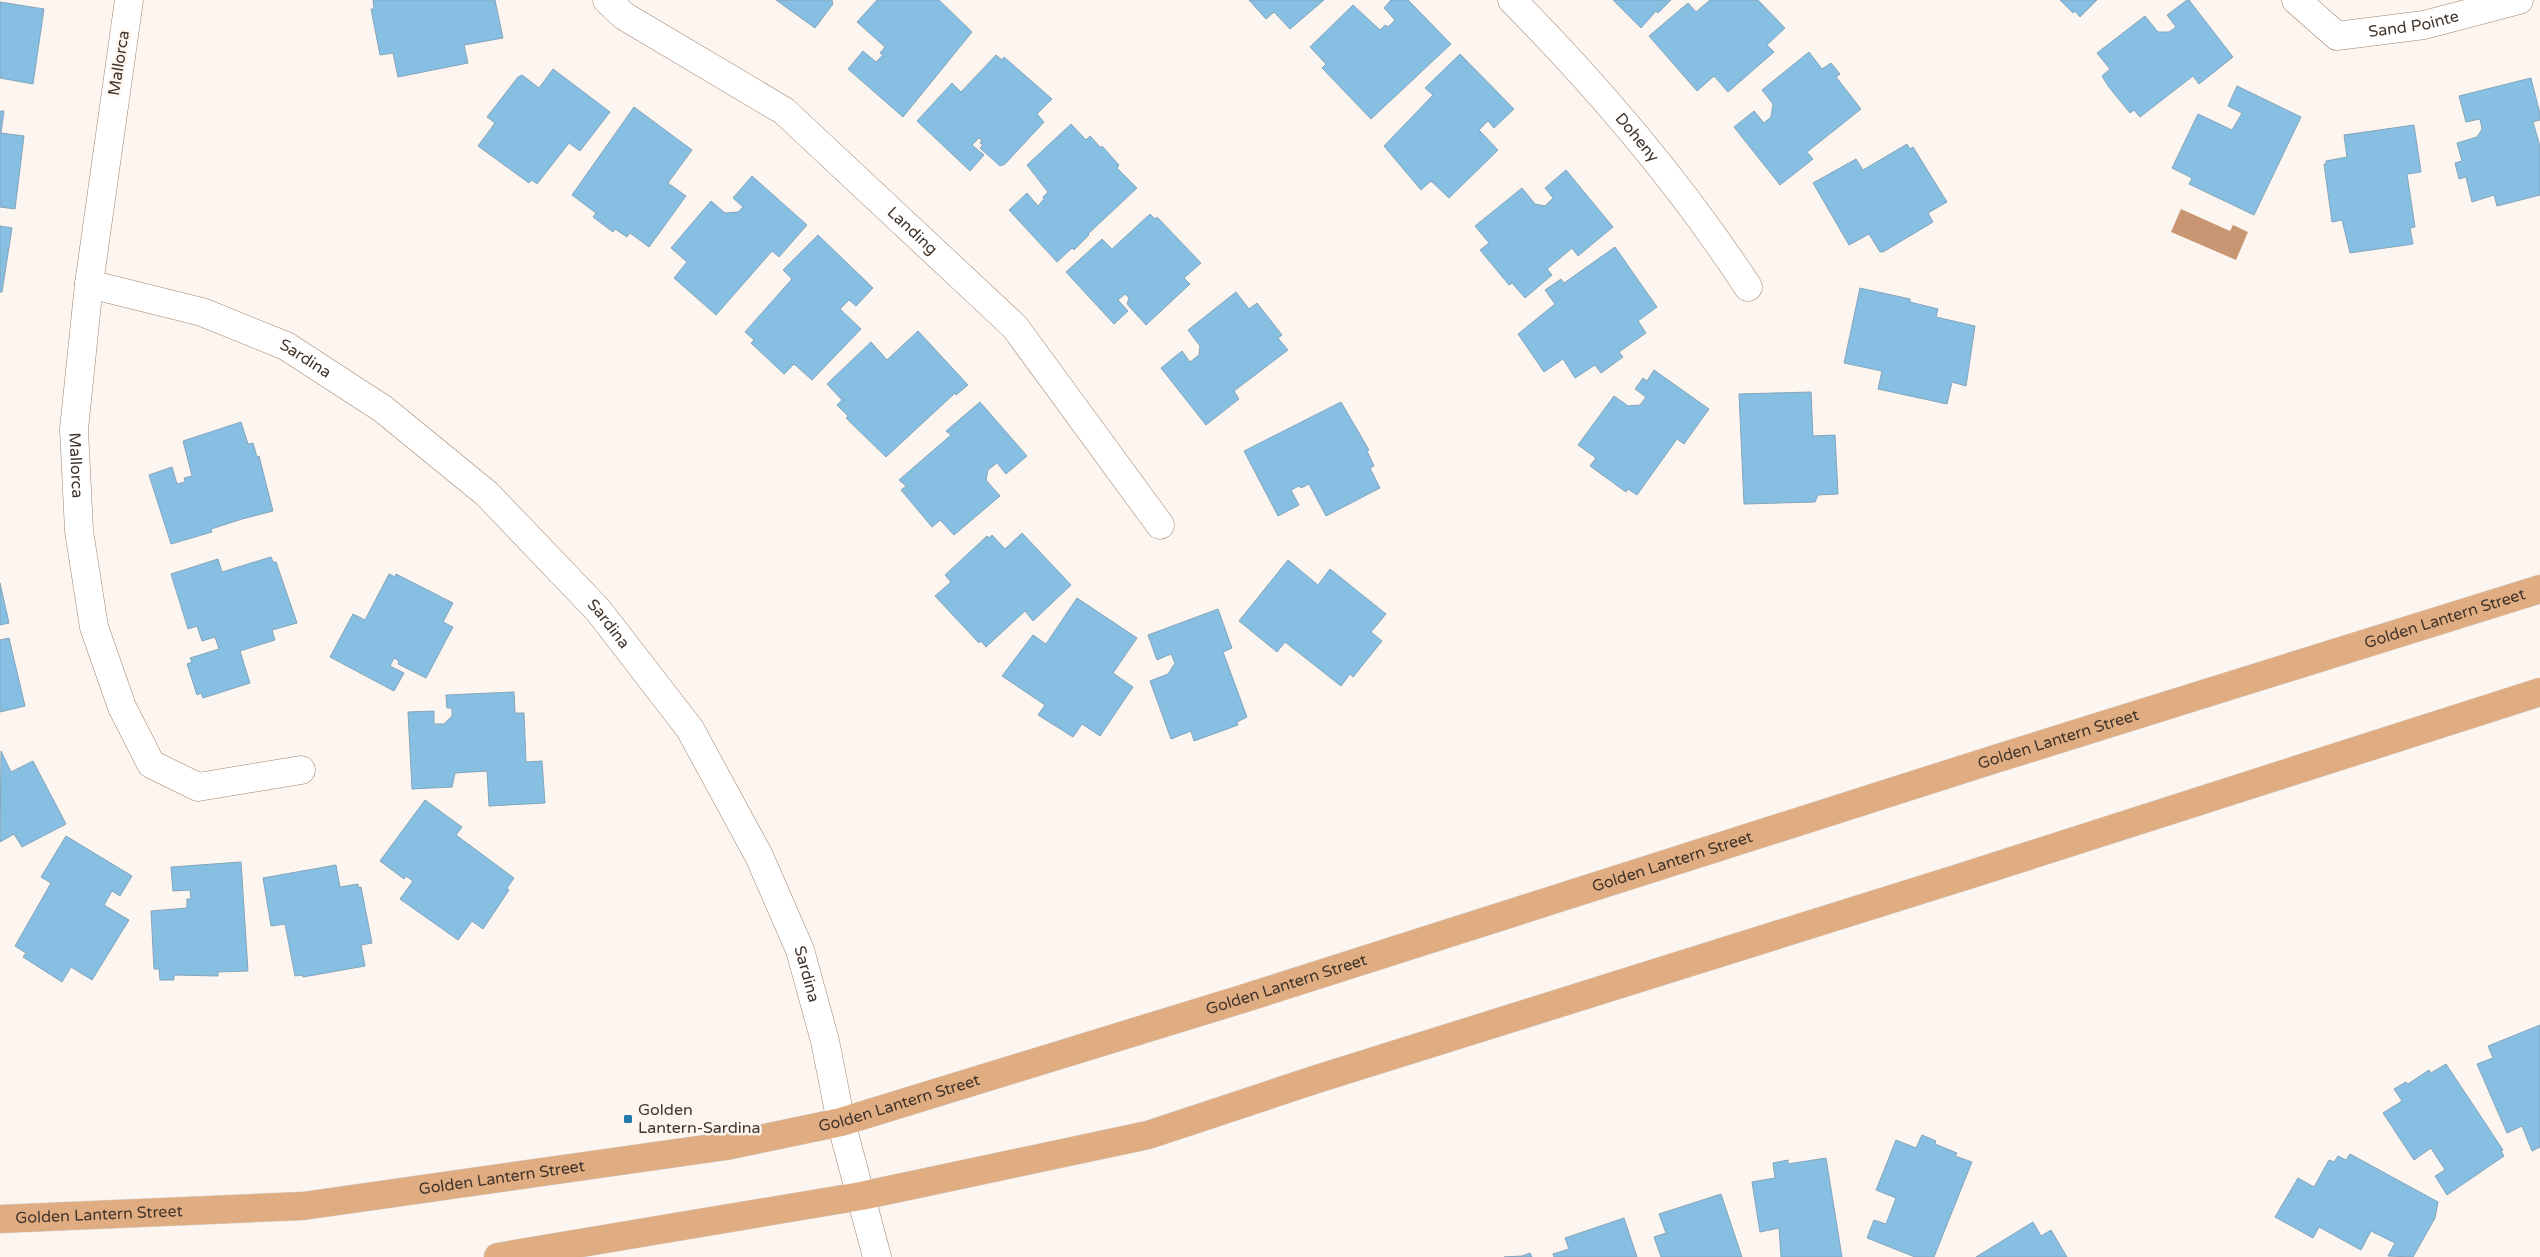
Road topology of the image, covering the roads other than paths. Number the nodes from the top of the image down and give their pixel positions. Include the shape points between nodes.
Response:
1 (129, 0) edge
2 (607, 0) edge
3 (1512, 0) edge
4 (2296, 0) edge
5 (2519, 0) edge
6 (89, 284) junction
7 (1748, 286) dead end
8 (1160, 524) dead end
9 (2540, 589) edge
10 (2540, 692) edge
11 (300, 770) dead end
12 (841, 1122) junction
13 (861, 1196) junction
14 (0, 1219) edge
15 (498, 1257) edge
16 (877, 1257) edge

1 - 6 street, Mallorca
2 - 8 street, Landing via 624,16 784,111 1015,327
3 - 7 street, Doheny via 1623,119 1717,240
4 - 5 street, Sand Pointe via 2337,36 2424,25
6 - 11 street, Mallorca via 74,429 79,532 94,627 122,707 151,764 198,787
6 - 12 street, Sardina via 202,312 286,346 383,409 487,494 598,610 690,729 759,856 800,950 825,1041
9 - 12 main road, Golden Lantern Street via 1242,999
10 - 13 main road via 1148,1135
12 - 13 street, Sardina
12 - 14 main road, Golden Lantern Street via 716,1148 303,1206
13 - 15 main road
13 - 16 street, Sardina

